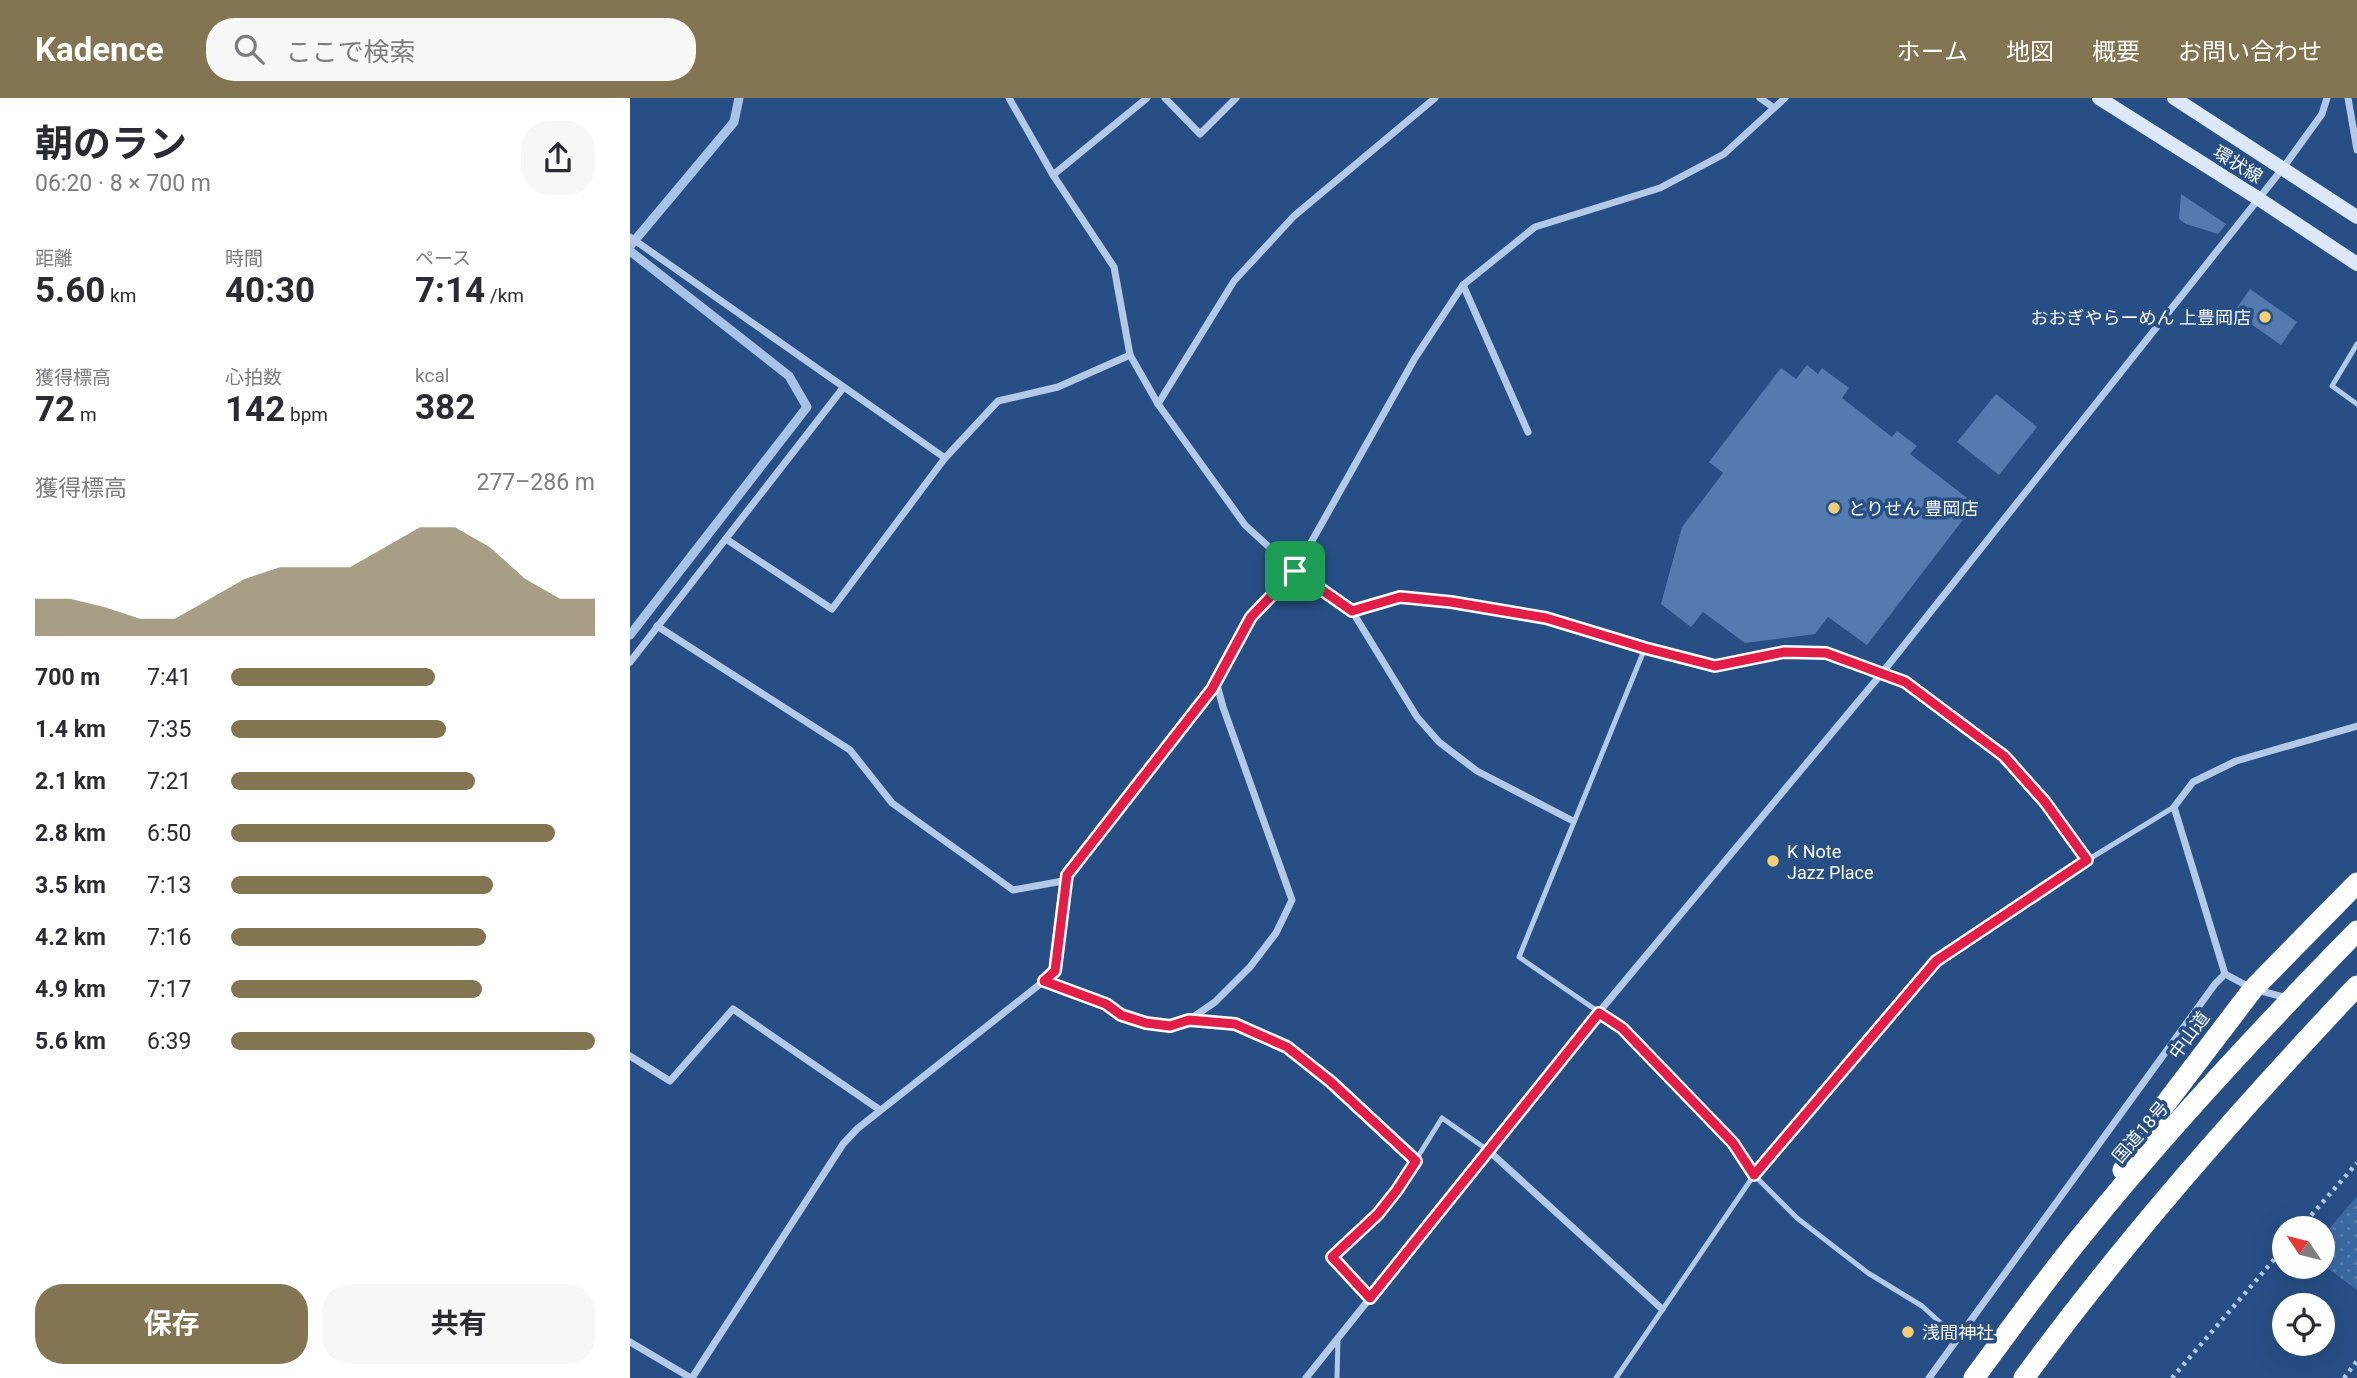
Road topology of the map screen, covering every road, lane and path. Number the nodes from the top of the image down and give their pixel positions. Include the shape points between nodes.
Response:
1 (1009, 98) edge
2 (1147, 98) edge
3 (1166, 98) edge
4 (1236, 98) edge
5 (1436, 98) edge
6 (1760, 98) edge
7 (1785, 98) edge
8 (2099, 98) edge
9 (2174, 98) edge
10 (2327, 98) edge
11 (2348, 98) edge
12 (1774, 108) junction
13 (2357, 150) edge
14 (2283, 168) junction
15 (1053, 175) junction
16 (2259, 199) junction
17 (2357, 217) edge
18 (630, 237) edge
19 (2357, 264) edge
20 (1463, 285) junction
21 (2357, 344) edge
22 (1130, 355) junction
23 (843, 388) junction
24 (1158, 404) junction
25 (2357, 404) edge
26 (1528, 432) dead end
27 (945, 458) junction
28 (726, 539) junction
29 (1295, 571) junction
30 (1352, 611) junction
31 (657, 626) junction
32 (1645, 648) junction
33 (630, 662) edge
34 (1882, 673) junction
35 (1216, 681) junction
36 (2357, 726) edge
37 (2174, 807) junction
38 (1573, 821) junction
39 (2087, 860) junction
40 (1067, 875) junction
41 (2357, 883) edge
42 (2357, 931) edge
43 (2225, 974) junction
44 (1044, 981) junction
45 (2357, 986) edge
46 (2253, 989) junction
47 (2291, 998) junction
48 (1599, 1013) junction
49 (1189, 1020) junction
50 (630, 1056) edge
51 (880, 1110) junction
52 (1489, 1151) junction
53 (1416, 1161) junction
54 (2357, 1163) edge
55 (1754, 1175) junction
56 (2311, 1216) edge
57 (2082, 1234) junction
58 (2272, 1262) edge
59 (1370, 1298) junction
60 (1662, 1309) junction
61 (1960, 1334) junction
62 (1338, 1338) junction
63 (630, 1342) edge
64 (2357, 1362) edge
65 (691, 1378) edge
66 (1306, 1378) edge
67 (1337, 1378) edge
68 (1616, 1378) edge
69 (1929, 1378) edge
70 (1974, 1378) edge
71 (2024, 1378) edge
72 (2172, 1378) edge
73 (2344, 1378) edge

1 - 15 street
2 - 15 street
3 - 4 street via 1200,134
5 - 24 street via 1294,216 1234,281
6 - 12 street
7 - 12 street
8 - 16 street, 環状線
9 - 14 street, 環状線
10 - 14 street via 2322,114
11 - 13 street
12 - 20 street via 1724,154 1660,187 1535,227
14 - 16 street
14 - 17 street, 環状線
15 - 22 street via 1114,267
16 - 19 street, 環状線
16 - 34 street
18 - 23 street
20 - 26 street
20 - 29 street via 1415,358
21 - 25 lane via 2332,386
22 - 24 street
22 - 27 street via 1058,387 998,401
23 - 27 street
23 - 28 street
24 - 29 street via 1245,525
27 - 28 street via 832,609
28 - 31 street
29 - 30 street
29 - 35 street via 1251,617
30 - 32 lane via 1400,597 1451,602 1546,618
30 - 38 street via 1418,717 1439,742 1477,771
31 - 33 street
31 - 40 street via 850,750 892,803 1013,890 1063,881
32 - 34 lane via 1715,666 1784,652 1826,653
32 - 38 lane
34 - 39 lane via 1905,682 2004,756
34 - 48 street
35 - 40 street
35 - 49 street via 1292,900 1276,933 1250,967
36 - 37 street via 2236,761 2193,782
37 - 39 lane
37 - 43 street
38 - 48 lane via 1519,957
39 - 55 lane via 1936,961
40 - 44 street via 1055,971
41 - 46 highway, 中山道
42 - 47 highway, 国道18号
43 - 46 street
43 - 61 street
44 - 49 street via 1146,1023 1170,1026
44 - 51 street
45 - 71 highway via 2147,1219
46 - 47 street
46 - 57 highway, 中山道 via 2160,1111
47 - 57 highway, 国道18号
48 - 52 street
48 - 55 lane via 1622,1028 1733,1143
49 - 53 lane via 1235,1024 1287,1047
50 - 51 street via 670,1081 733,1009
51 - 65 street via 843,1144
52 - 53 lane via 1442,1118
52 - 59 street
52 - 60 street
53 - 59 lane via 1378,1214 1332,1257
54 - 56 path
55 - 60 lane
55 - 61 lane via 1797,1219
57 - 70 highway, 国道18号
58 - 72 path
59 - 62 street
60 - 68 lane
61 - 69 street
62 - 66 street
62 - 67 lane
63 - 65 street
64 - 73 path

